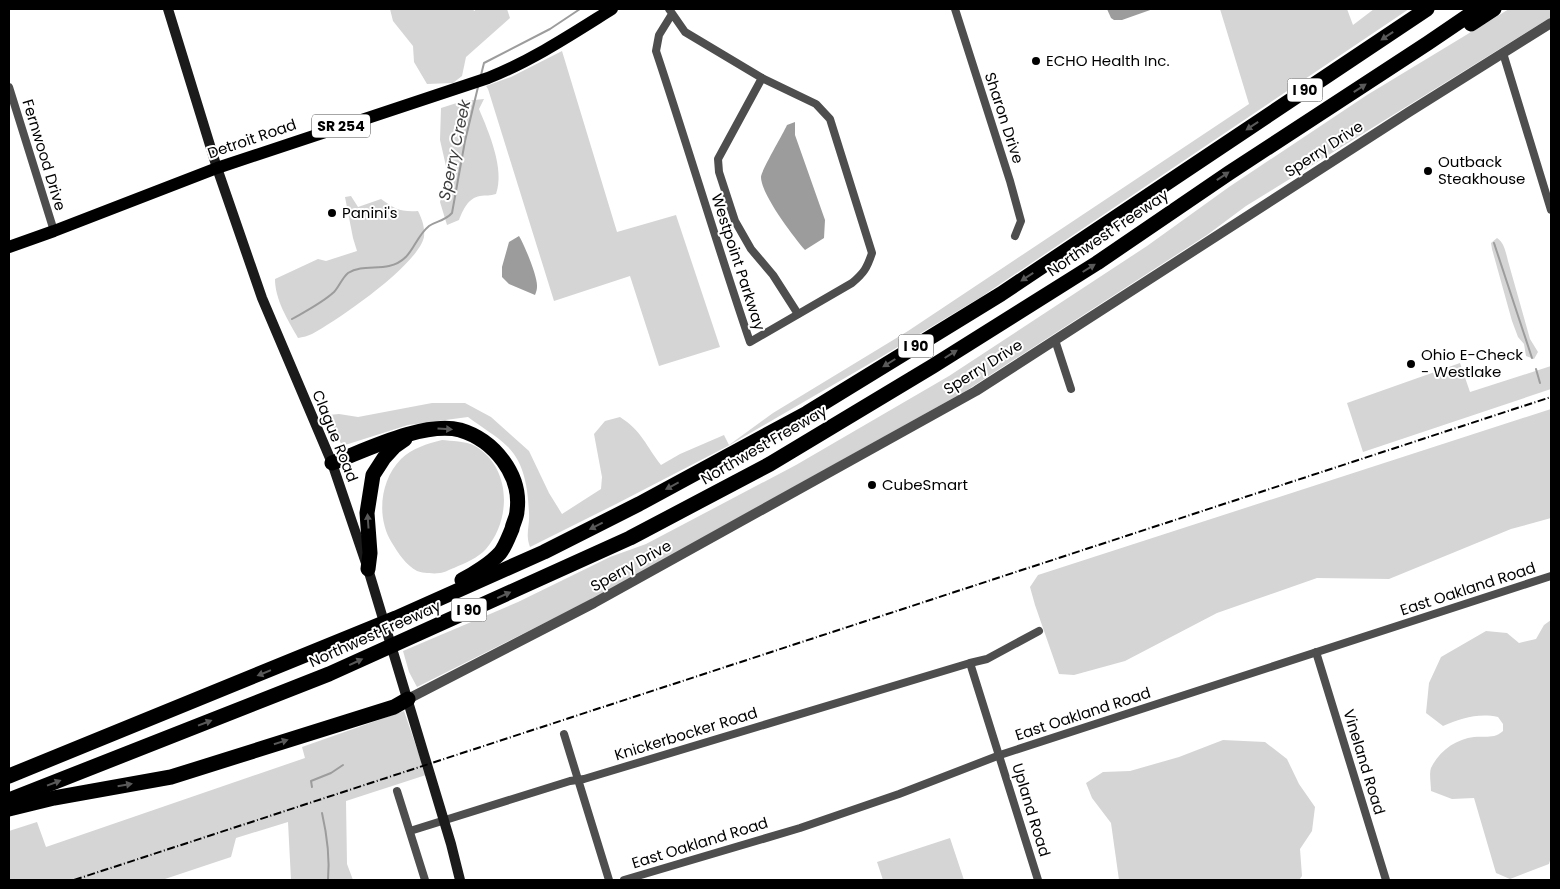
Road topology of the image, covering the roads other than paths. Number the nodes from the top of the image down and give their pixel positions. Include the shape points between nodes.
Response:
1 (168, 9) edge
2 (612, 9) edge
3 (955, 9) edge
4 (1428, 9) edge
5 (1478, 9) edge
6 (1494, 9) edge
7 (670, 11) edge
8 (1551, 22) edge
9 (1428, 43) junction
10 (1503, 53) junction
11 (762, 78) junction
12 (9, 87) edge
13 (217, 168) junction
14 (1551, 210) edge
15 (54, 231) junction
16 (1015, 236) dead end
17 (9, 247) edge
18 (798, 314) junction
19 (1055, 340) junction
20 (1071, 389) dead end
21 (413, 433) junction
22 (332, 463) junction
23 (368, 569) junction
24 (1551, 576) edge
25 (403, 615) junction
26 (1039, 631) dead end
27 (1316, 652) junction
28 (970, 663) junction
29 (408, 699) junction
30 (564, 734) dead end
31 (1000, 755) junction
32 (9, 776) edge
33 (577, 780) junction
34 (397, 791) dead end
35 (9, 800) edge
36 (9, 809) edge
37 (410, 830) junction
38 (425, 880) edge
39 (460, 880) edge
40 (609, 880) edge
41 (624, 880) edge
42 (1038, 880) edge
43 (1386, 880) edge

1 - 13 main road, Clague Road
2 - 13 main road, Detroit Road / SR 254 via 509,70
3 - 16 street, Sharon Drive via 1021,221
4 -> 25 highway, Northwest Freeway / I 90 via 1040,268 807,413 544,552
5 - 9 highway, Northwest Freeway / I 90
6 - 9 highway via 1475,22
7 - 11 street, Westpoint Parkway via 685,32
7 - 18 street, Westpoint Parkway via 656,51 750,342
8 - 10 street, Sperry Drive
35 -> 9 highway, Northwest Freeway / I 90 via 329,674 639,534 770,464 933,366 1098,263
10 - 14 street
10 - 19 street, Sperry Drive
11 - 18 street via 718,159 719,172 735,221
11 - 18 street, Westpoint Parkway via 816,104 830,119 872,253 862,275
12 - 15 street, Fernwood Drive
13 - 15 main road, Detroit Road / SR 254
13 - 22 main road, Clague Road via 262,298
15 - 17 main road, Detroit Road / SR 254
19 - 20 street
19 - 29 street, Sperry Drive via 933,416 594,603
21 - 22 highway
23 -> 21 highway via 367,514 374,475 395,446
21 -> 25 highway via 430,429 460,430 495,450 509,468 517,490 517,512 500,553 473,574 433,594
22 - 23 main road, Clague Road
23 - 29 main road, Clague Road
24 - 27 street, East Oakland Road
25 -> 32 highway, Northwest Freeway / I 90
26 - 28 street, Knickerbocker Road via 987,659
27 - 31 street, East Oakland Road
27 - 43 street, Vineland Road
28 - 31 street, Upland Road
28 - 33 street, Knickerbocker Road
36 -> 29 highway via 171,776 394,707
29 - 39 main road, Clague Road
30 - 33 street
31 - 41 street, East Oakland Road via 800,828
31 - 42 street, Upland Road
33 - 37 street, Knickerbocker Road
33 - 40 street
34 - 37 street
37 - 38 street

